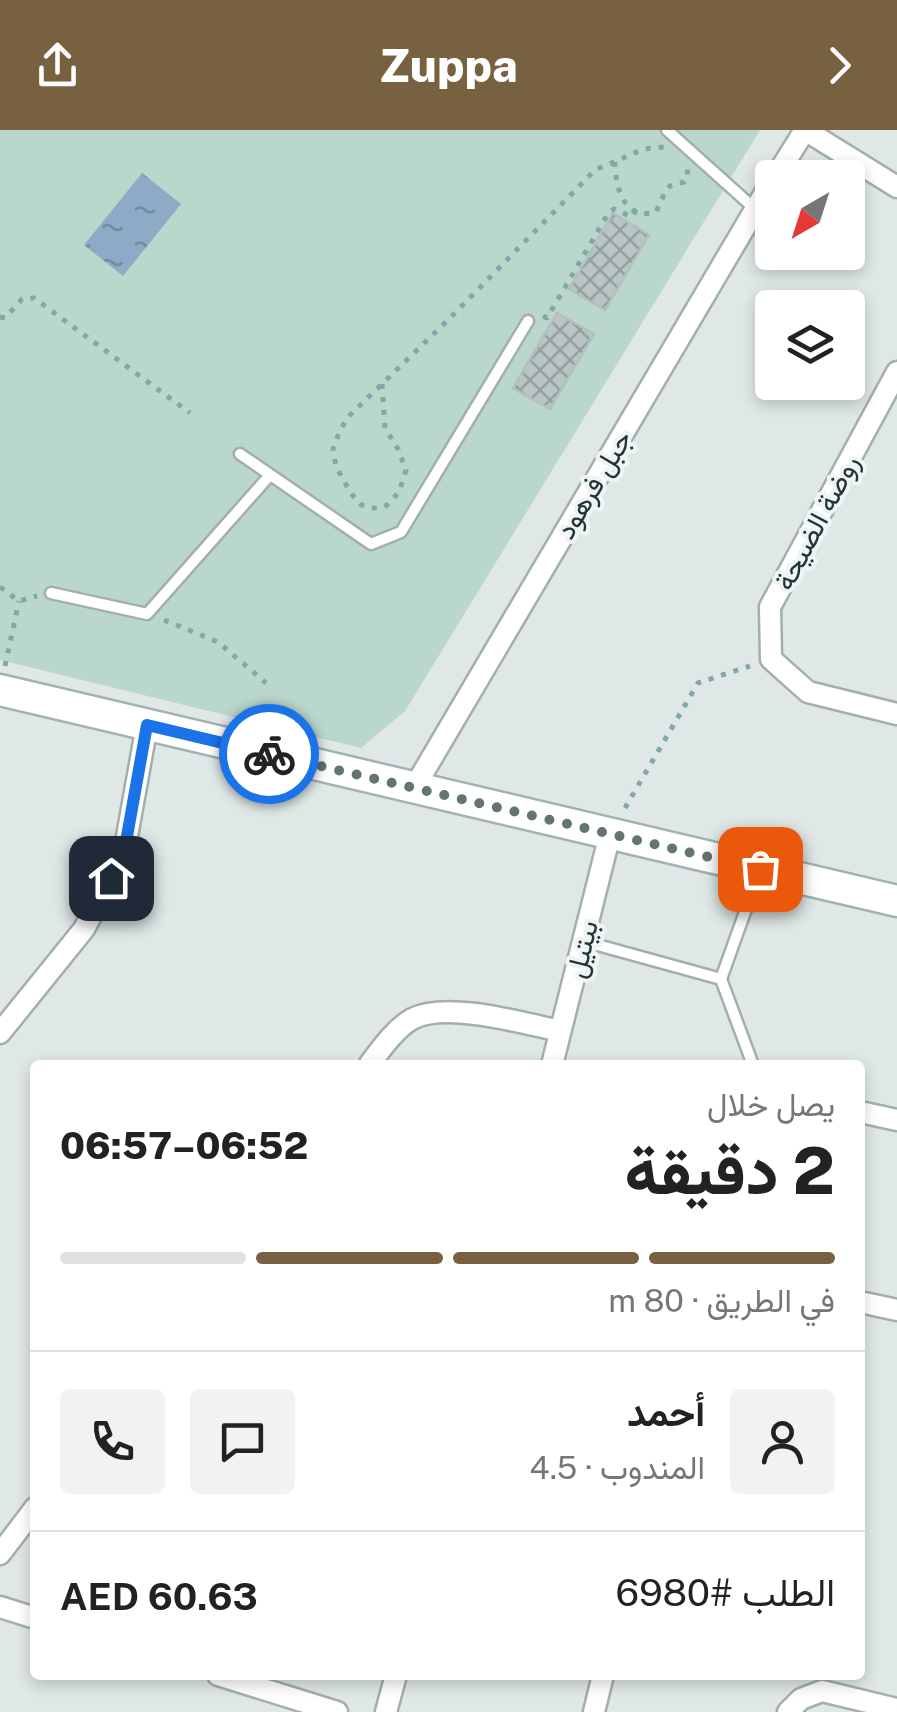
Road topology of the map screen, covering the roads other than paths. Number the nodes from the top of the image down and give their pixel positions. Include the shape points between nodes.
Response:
1 (805, 130) edge
2 (670, 133) edge
3 (786, 160) edge
4 (897, 187) edge
5 (755, 209) joint
6 (528, 322) road end
7 (897, 372) edge
8 (240, 454) dead end
9 (270, 475) junction
10 (51, 593) road end
11 (2, 681) edge
12 (897, 714) edge
13 (147, 725) junction
14 (414, 788) junction
15 (610, 834) junction
16 (760, 869) junction
17 (897, 901) edge
18 (583, 941) junction
19 (721, 979) junction
20 (560, 1030) junction
21 (0, 1033) edge
22 (373, 1060) edge
23 (553, 1060) edge
24 (751, 1060) edge
25 (865, 1113) edge
26 (897, 1120) edge
27 (865, 1303) edge
28 (897, 1310) edge
29 (30, 1515) edge
30 (0, 1554) edge
31 (0, 1608) edge
32 (30, 1617) edge
33 (234, 1680) edge
34 (395, 1680) edge
35 (602, 1680) edge
36 (897, 1709) edge
37 (337, 1712) edge
38 (386, 1712) edge
39 (594, 1712) edge
40 (788, 1712) edge

1 - 3 street, جبل فرهود
1 - 4 street
2 - 5 lane
5 - 14 street, جبل فرهود
6 - 9 lane via 401,532 371,544
7 - 12 street, روضة الضيحة via 770,607 772,658 808,692
8 - 9 lane
9 - 10 lane via 148,614
11 - 13 street
13 - 14 street
13 - 21 street via 124,853 84,929
14 - 15 street
15 - 16 street
15 - 18 street, بيتيل
16 - 17 street
16 - 19 lane
18 - 19 lane
18 - 20 street, بيتيل
19 - 24 lane
20 - 22 street via 455,1010 413,1018
20 - 23 street, بيتيل
25 - 26 street
27 - 28 street
29 - 30 street
31 - 32 street
33 - 37 street
34 - 38 street
35 - 39 street
36 - 40 street via 822,1690

